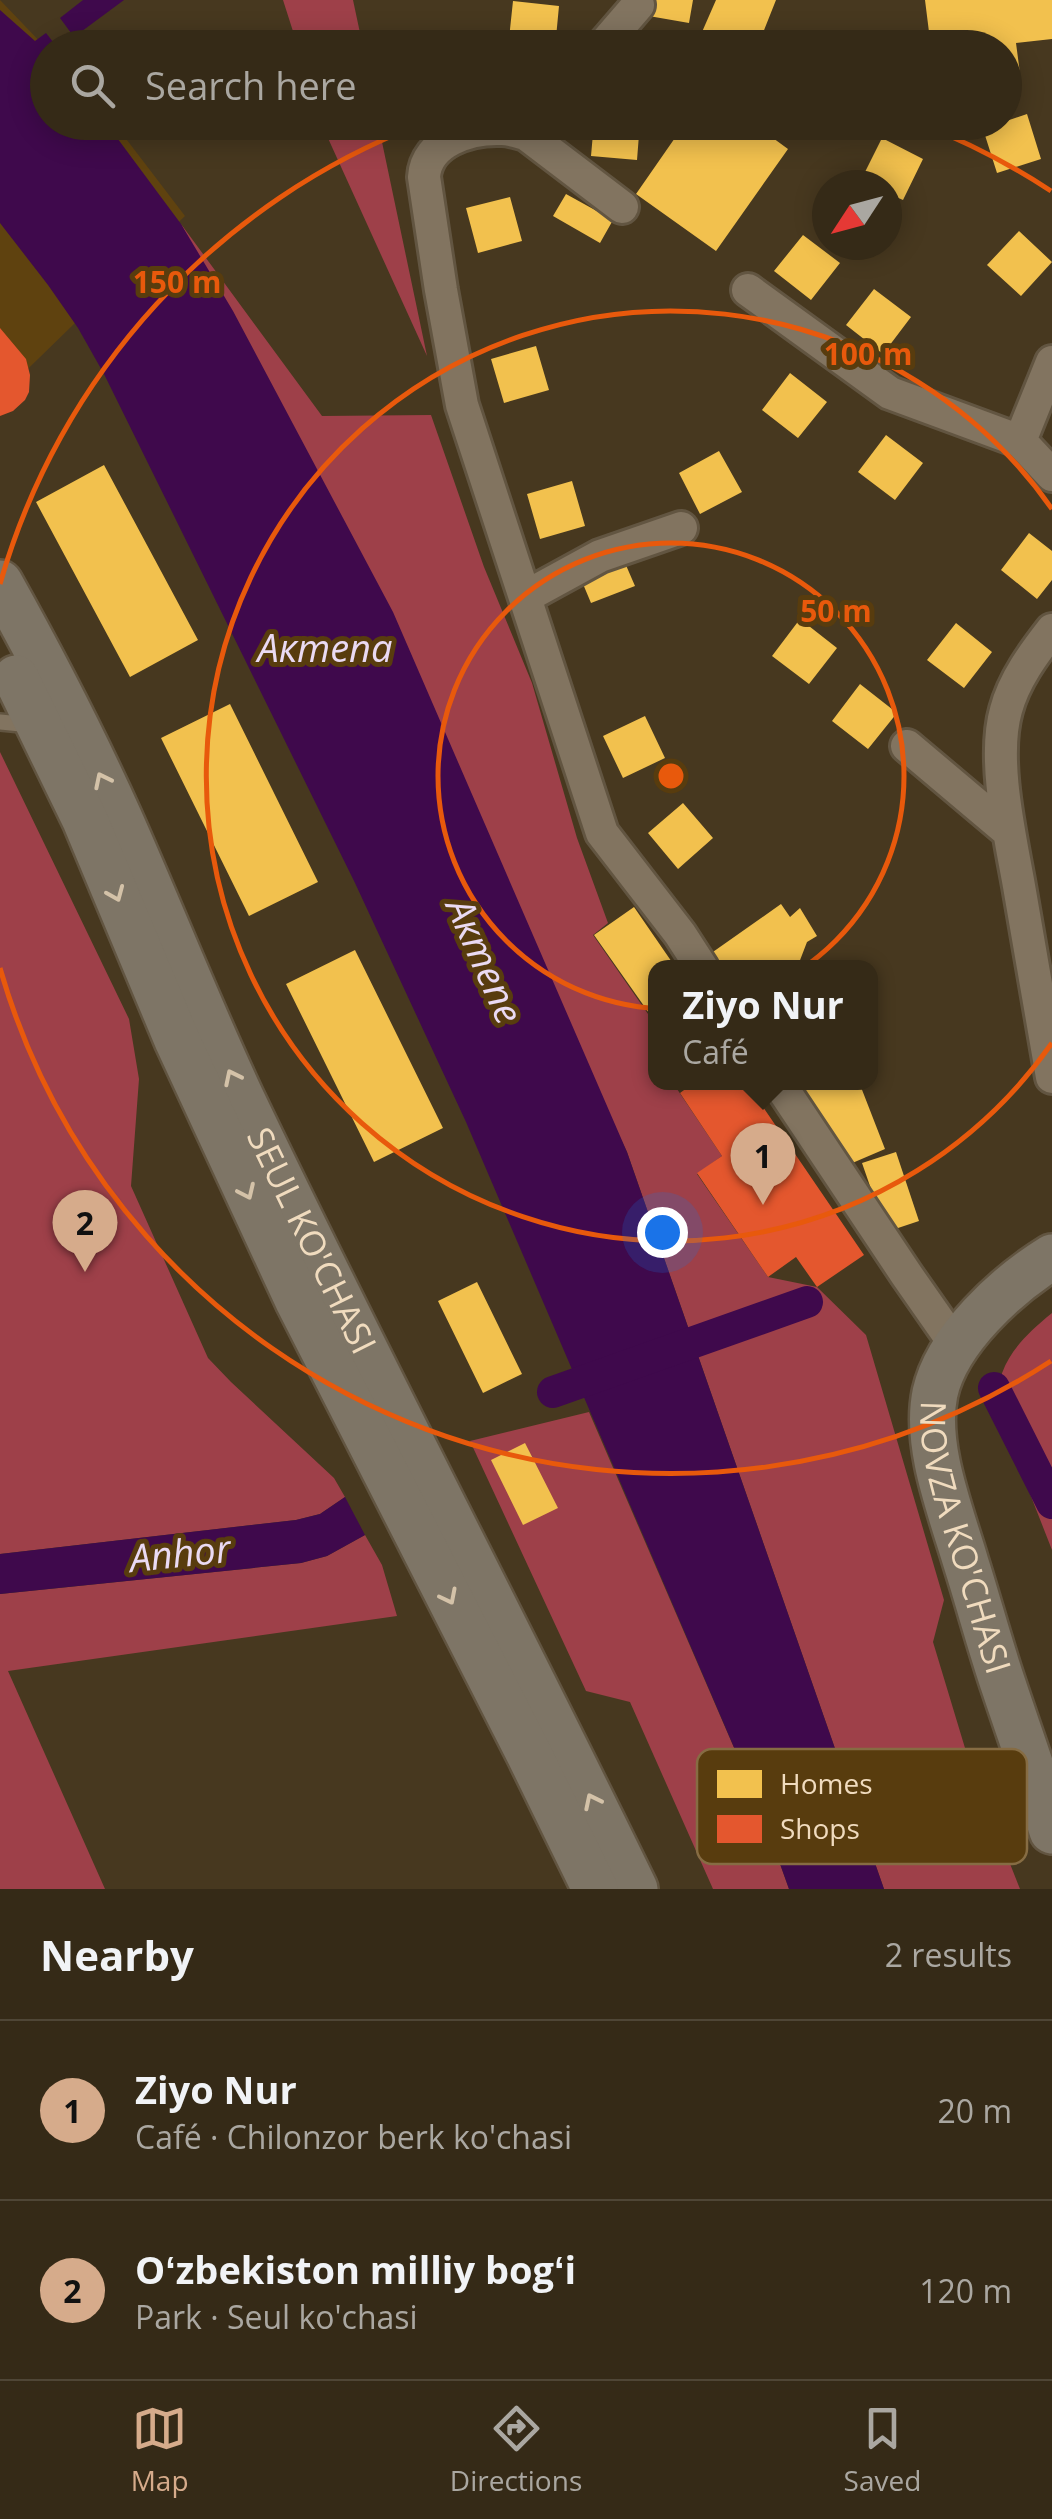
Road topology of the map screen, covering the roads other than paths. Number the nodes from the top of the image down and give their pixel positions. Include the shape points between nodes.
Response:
1 (638, 5) dead end
2 (616, 30) edge
3 (454, 140) edge
4 (545, 140) edge
5 (622, 206) dead end
6 (748, 290) dead end
7 (1052, 362) edge
8 (1020, 441) junction
9 (1052, 475) edge
10 (680, 528) dead end
11 (0, 584) edge
12 (524, 597) junction
13 (1052, 630) edge
14 (0, 648) edge
15 (20, 724) edge
16 (907, 746) dead end
17 (1009, 832) junction
18 (697, 960) edge
19 (1052, 1077) edge
20 (783, 1090) edge
21 (1052, 1257) edge
22 (957, 1347) junction
23 (398, 1456) junction
24 (422, 1504) junction
25 (1046, 1756) edge
26 (1052, 1831) edge
27 (595, 1889) edge
28 (635, 1889) edge

1 - 2 street
3 - 12 street via 424,165 440,290 462,405
4 - 5 street
6 - 8 street via 890,393
7 - 8 street
8 - 9 street
10 - 12 street via 600,556
23 -> 11 main road, SEUL KO'CHASI via 311,1243 104,784
12 - 18 street via 602,833
13 - 17 street via 1006,710 1000,742
14 - 15 main road, SEUL KO'CHASI
15 -> 23 main road, SEUL KO'CHASI via 85,820 298,1301
16 - 17 street
17 - 19 street
20 - 22 street
21 - 22 main road, NOVZA KO'CHASI via 996,1300
22 - 25 main road, NOVZA KO'CHASI via 939,1380 933,1411 940,1472 1003,1685
23 - 24 main road, SEUL KO'CHASI
24 -> 27 main road, SEUL KO'CHASI
28 -> 24 main road, SEUL KO'CHASI
25 - 26 main road, NOVZA KO'CHASI

